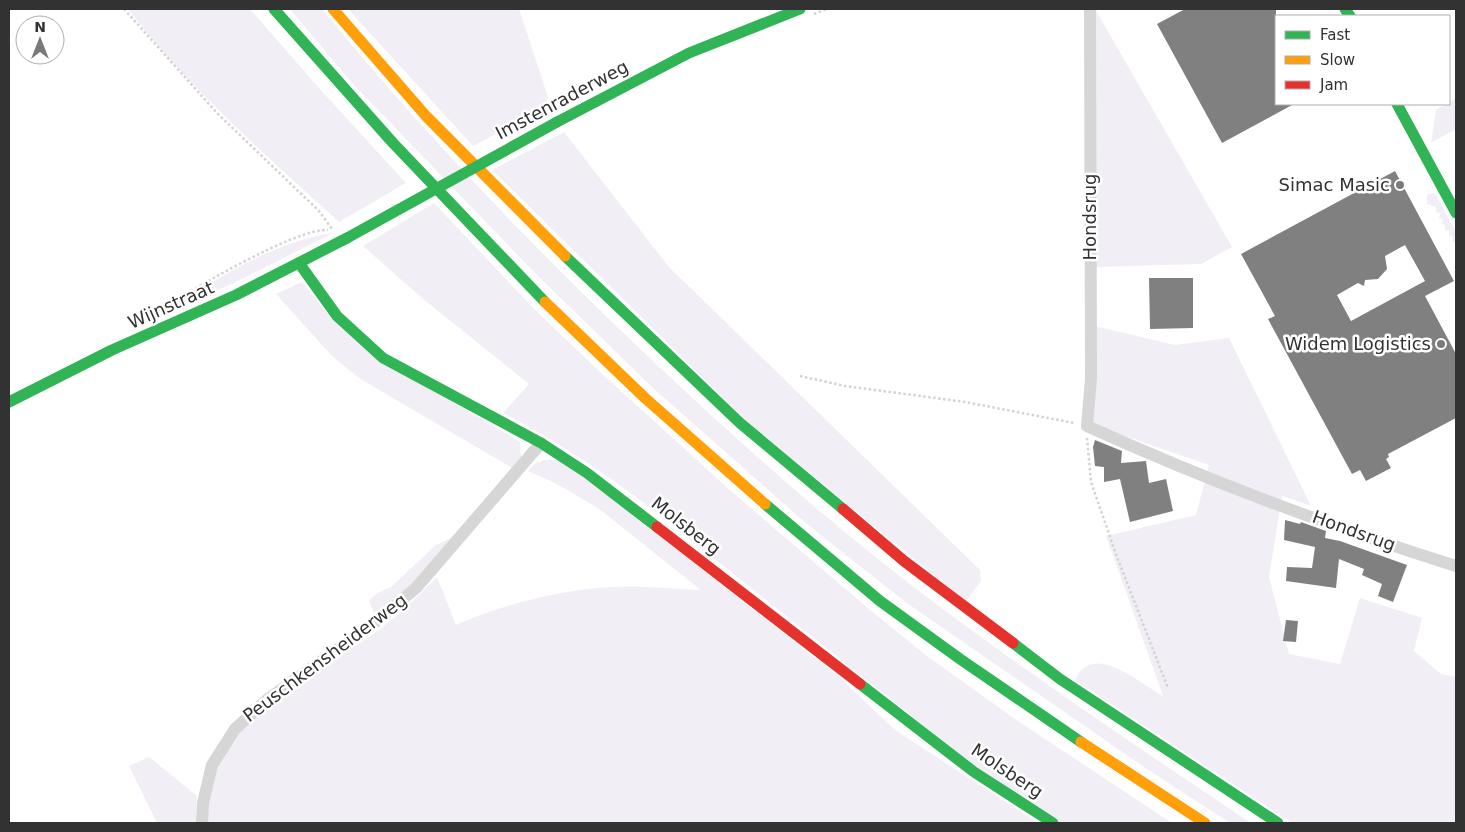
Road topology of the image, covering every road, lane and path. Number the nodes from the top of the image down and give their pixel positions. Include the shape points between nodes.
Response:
1 (124, 9) edge
2 (274, 9) edge
3 (333, 9) edge
4 (800, 9) edge
5 (1090, 9) edge
6 (1398, 105) edge
7 (1456, 213) edge
8 (347, 238) joint
9 (299, 263) junction
10 (151, 316) dead end
11 (800, 376) dead end
12 (9, 402) edge
13 (1087, 426) junction
14 (541, 443) junction
15 (1456, 566) edge
16 (1168, 688) dead end
17 (202, 823) edge
18 (1053, 823) edge
19 (1205, 823) edge
20 (1278, 823) edge

1 - 10 path, Wijnstraat via 217,113 319,211 333,230 312,231 258,256
2 - 19 main road via 400,153 535,292 710,458 879,600 1039,714
3 - 20 main road via 426,116 580,271 747,429 904,561 1060,679
4 - 8 main road, Imstenraderweg, bridge via 689,53
5 - 13 street, Hondsrug via 1091,379
6 - 7 main road
8 - 9 main road, Wijnstraat
9 - 12 main road, Wijnstraat
9 - 14 main road, Molsberg via 337,316 383,358
11 - 13 path via 845,386 965,402
13 - 15 street, Hondsrug via 1196,473
13 - 16 path via 1091,482
14 - 17 street, Peuschkensheiderweg via 416,588 372,625 268,699 235,729 212,765
14 - 18 main road, Molsberg via 615,493 974,772

